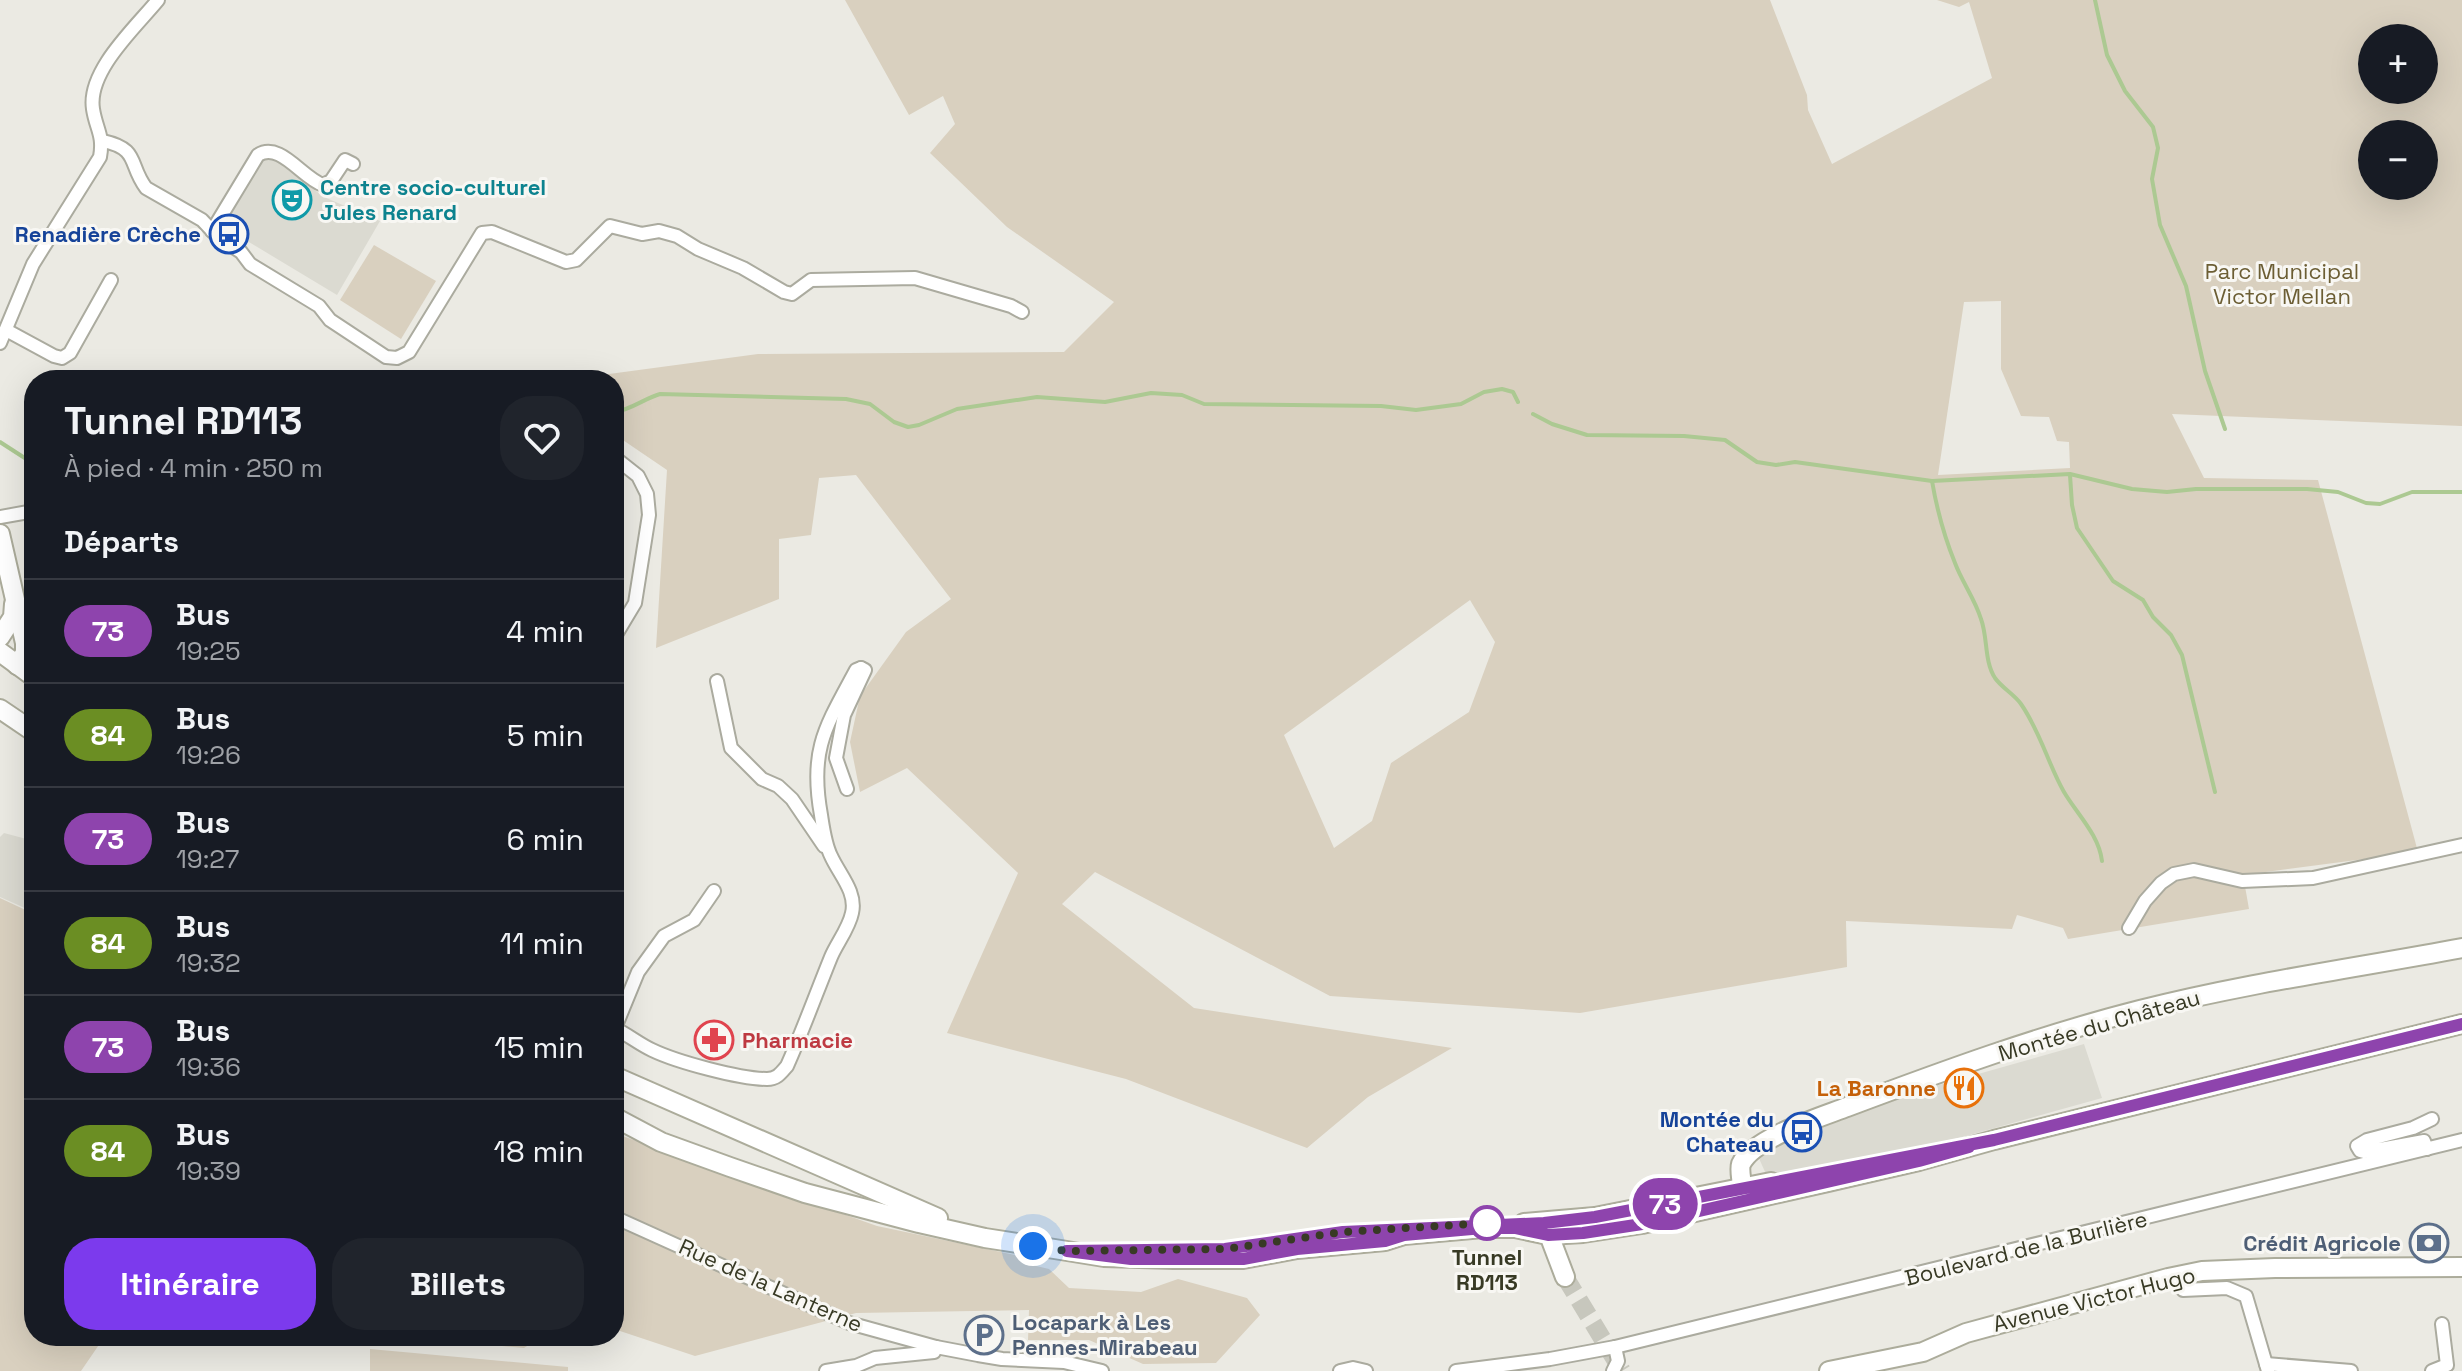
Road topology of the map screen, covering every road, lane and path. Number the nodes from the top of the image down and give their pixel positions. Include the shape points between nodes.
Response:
1 (158, 0) edge
2 (103, 141) junction
3 (353, 164) dead end
4 (212, 231) junction
5 (111, 280) dead end
6 (1022, 312) dead end
7 (6, 330) junction
8 (0, 343) edge
9 (624, 465) edge
10 (24, 511) edge
11 (0, 517) edge
12 (0, 534) edge
13 (14, 602) junction
14 (624, 621) edge
15 (0, 637) edge
16 (24, 639) edge
17 (0, 652) edge
18 (24, 654) edge
19 (17, 665) junction
20 (24, 670) edge
21 (717, 681) dead end
22 (0, 709) edge
23 (24, 725) edge
24 (847, 789) dead end
25 (2462, 845) edge
26 (830, 855) junction
27 (714, 891) dead end
28 (2129, 928) dead end
29 (2462, 948) edge
30 (624, 1006) edge
31 (2462, 1024) edge
32 (624, 1033) edge
33 (624, 1080) edge
34 (2432, 1119) dead end
35 (624, 1122) edge
36 (2462, 1140) edge
37 (2427, 1149) junction
38 (829, 1172) junction
39 (1752, 1189) junction
40 (845, 1202) junction
41 (624, 1222) edge
42 (1546, 1229) junction
43 (985, 1238) junction
44 (2462, 1267) edge
45 (2174, 1276) junction
46 (1565, 1277) tunnel mouth
47 (2442, 1324) dead end
48 (936, 1347) junction
49 (1615, 1347) junction
50 (978, 1355) junction
51 (2267, 1367) edge
52 (826, 1371) edge
53 (978, 1371) edge
54 (1102, 1371) edge
55 (1340, 1371) edge
56 (1366, 1371) edge
57 (1456, 1371) edge
58 (1613, 1371) edge
59 (1829, 1371) edge
60 (2351, 1371) edge
61 (2432, 1371) edge

1 - 2 street via 104,65 95,85 93,108
2 - 4 street via 129,151 146,188
2 - 7 street via 100,157 33,264
3 - 4 street via 345,160 323,185 266,150
4 - 6 street via 250,264 319,306 330,320 386,357 409,352 482,233 492,232 566,262 576,260 610,226 642,234 659,231 792,294 811,280 915,278
5 - 7 street via 70,353 62,358
7 - 8 street
9 - 14 street via 638,476 647,494 649,515 635,603
10 - 11 street
12 - 13 street
13 - 15 street via 13,617
13 - 16 street
17 - 19 street
18 - 19 street
19 - 20 street
21 - 26 street via 731,748 792,799
22 - 23 street
24 - 26 street via 836,758 844,715 865,670 861,668 832,714 817,759 815,790
25 - 28 street via 2313,878 2242,881 2194,870 2174,874 2145,901
26 - 32 street via 851,892 852,912 779,1076 769,1079 697,1065 652,1050
27 - 30 street via 694,920 664,936 638,972
29 - 39 street, Montée du Château via 2138,1010 2017,1047 1776,1135 1741,1165
31 - 39 street via 1994,1140
33 - 38 street
34 - 37 street via 2357,1146 2364,1152 2424,1141
35 - 40 street via 661,1142
36 - 37 street, Boulevard de la Burlière
37 - 49 street, Boulevard de la Burlière
38 - 40 street
38 - 43 street
39 - 42 street
39 - 42 street via 1726,1204 1642,1224
40 - 43 street
41 - 48 street, Rue de la Lanterne via 849,1323
42 - 43 street via 1404,1235 1243,1259 1131,1259
42 - 46 street
44 - 45 street, Avenue Victor Hugo via 2275,1268
45 - 51 street via 2183,1290 2227,1288 2246,1296
45 - 59 street, Avenue Victor Hugo via 1966,1333 1923,1352
47 - 61 street via 2447,1365
48 - 50 street, Rue de la Lanterne
48 - 52 street via 934,1352 875,1358
49 - 57 street, Boulevard de la Burlière
49 - 58 street via 1618,1361
50 - 53 street
50 - 54 street, Rue de la Lanterne via 1064,1362
51 - 60 street
55 - 56 street

